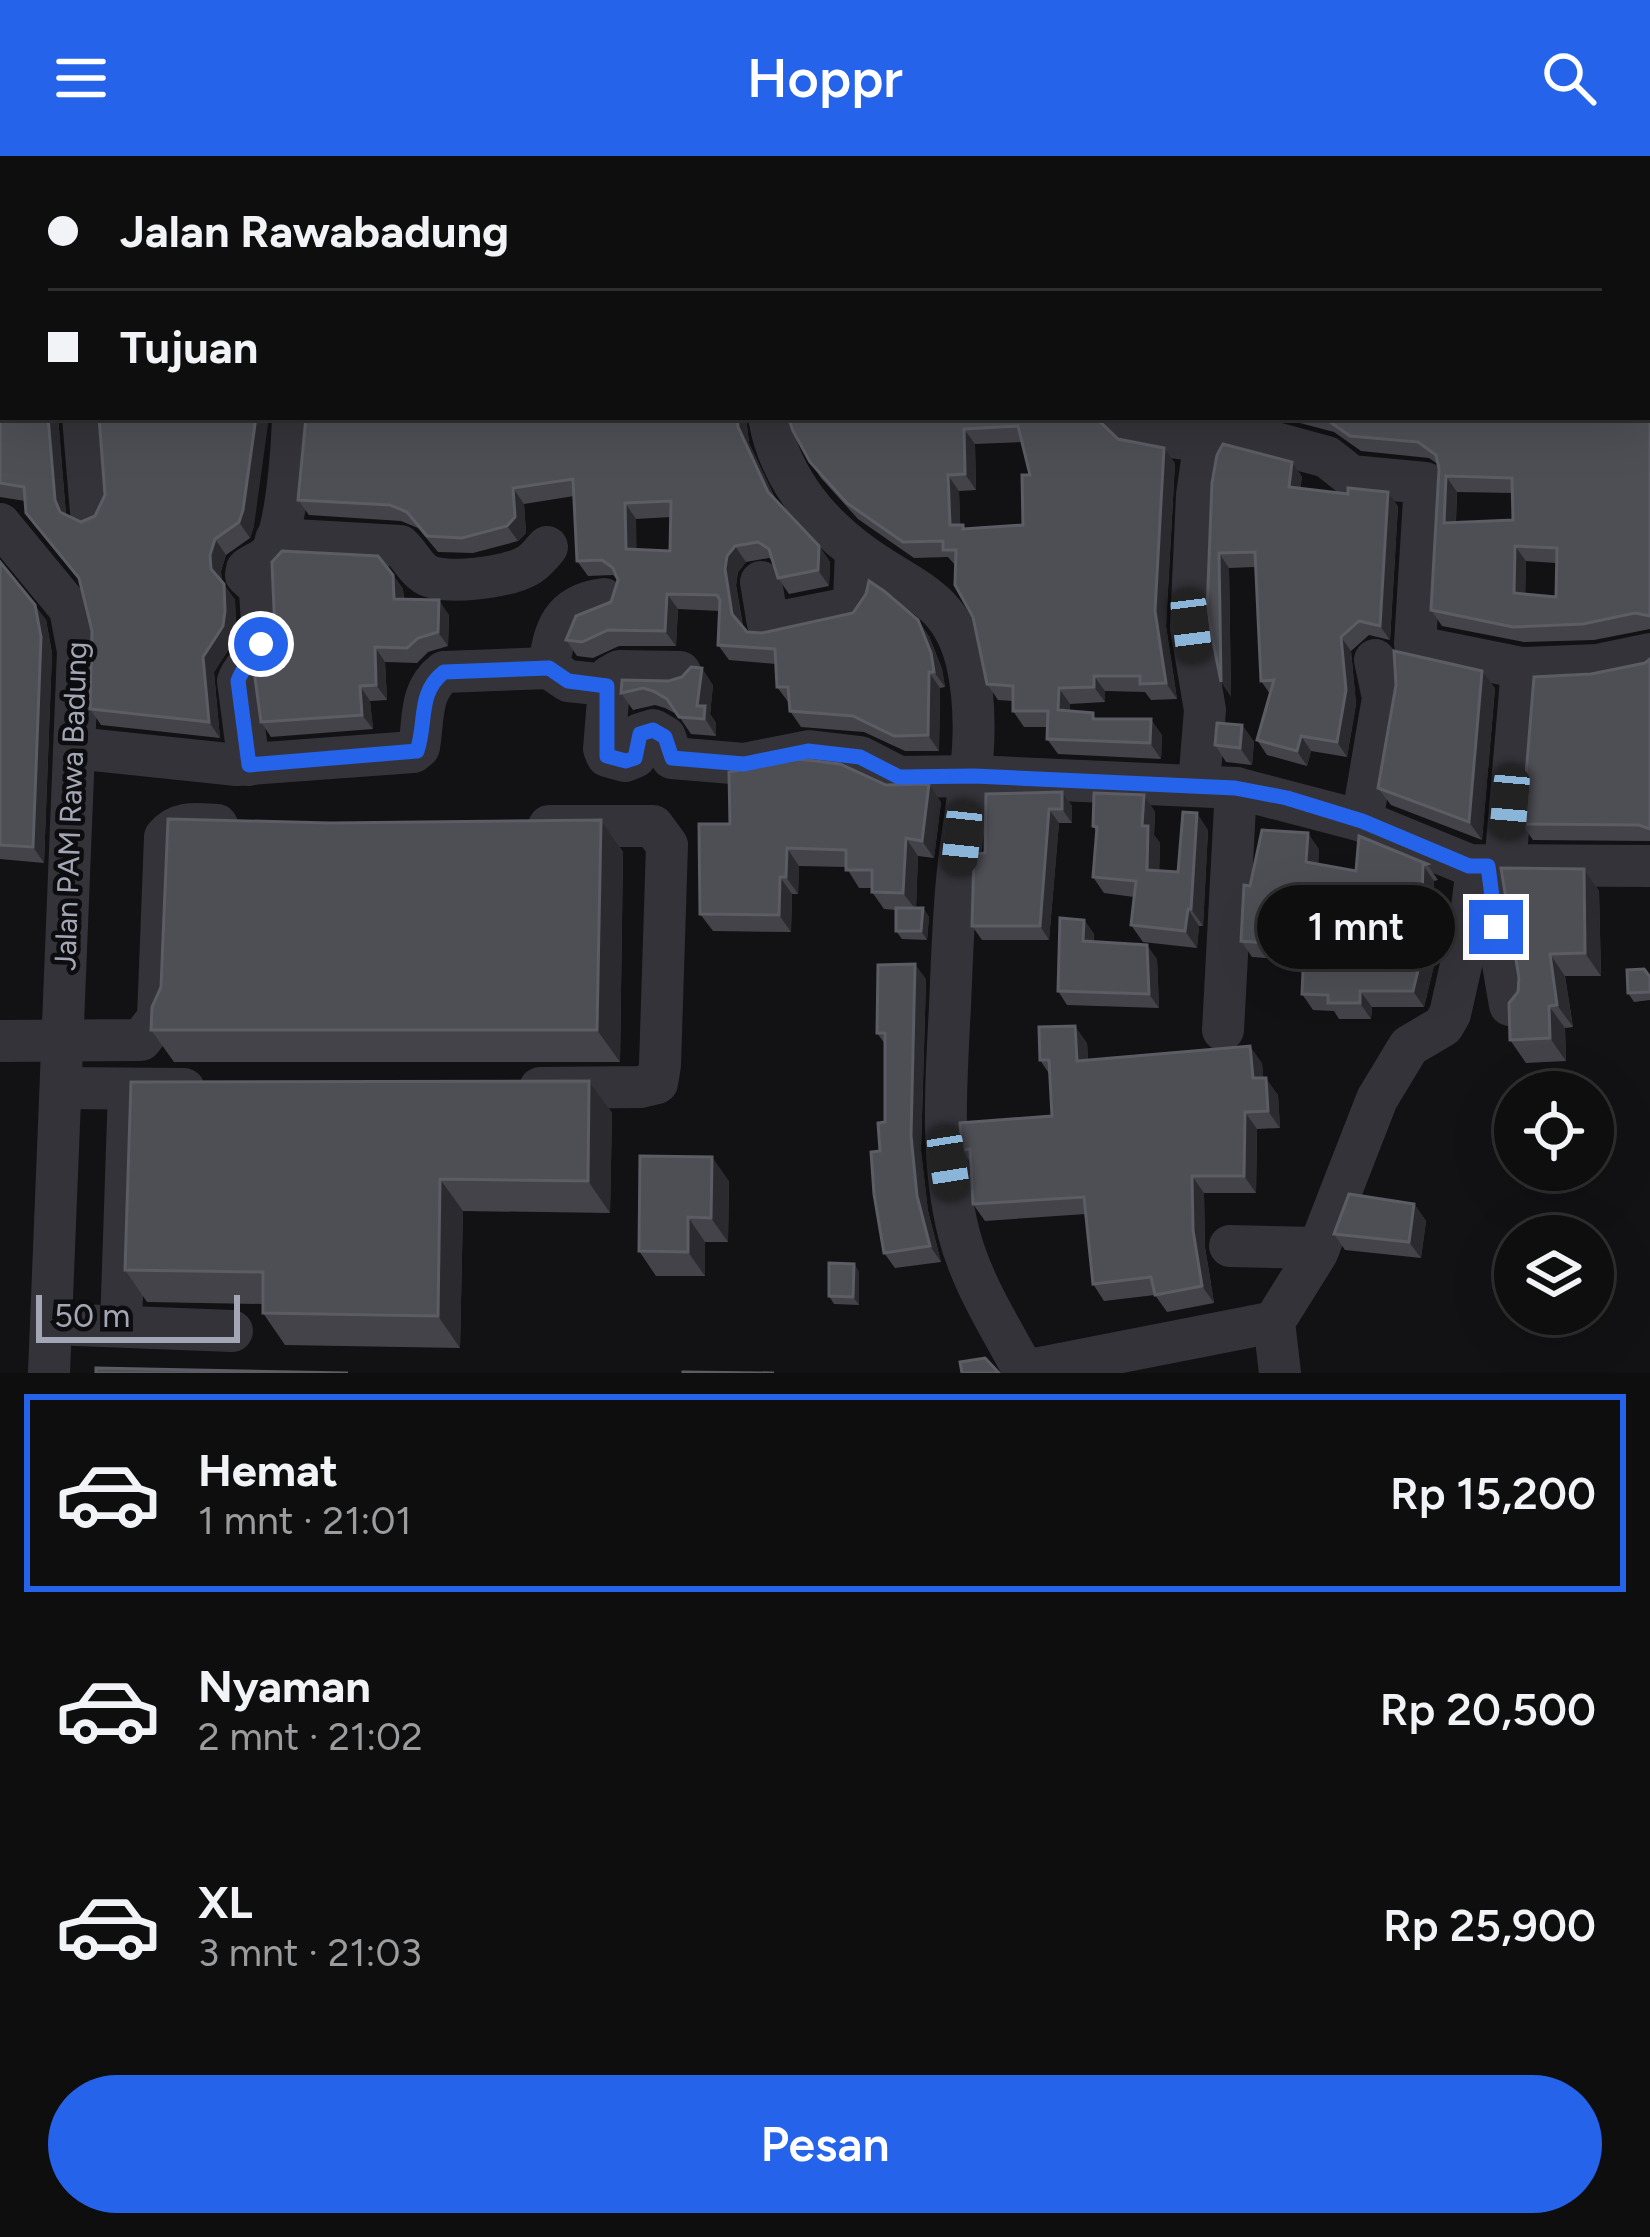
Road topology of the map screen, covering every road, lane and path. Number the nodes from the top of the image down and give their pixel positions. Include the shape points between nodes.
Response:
1 (83, 420) edge
2 (293, 420) edge
3 (770, 420) edge
4 (1127, 420) edge
5 (1210, 442) junction
6 (91, 512) edge
7 (0, 524) edge
8 (277, 539) junction
9 (547, 547) dead end
10 (856, 550) junction
11 (760, 581) dead end
12 (604, 599) edge
13 (1650, 654) edge
14 (1375, 661) dead end
15 (549, 668) junction
16 (1522, 668) junction
17 (680, 672) edge
18 (607, 686) junction
19 (75, 748) junction
20 (249, 765) junction
21 (974, 776) junction
22 (1217, 786) junction
23 (1362, 821) junction
24 (514, 826) edge
25 (258, 827) edge
26 (1490, 866) junction
27 (1650, 866) edge
28 (1510, 1005) edge
29 (1223, 1030) dead end
30 (0, 1041) edge
31 (63, 1042) junction
32 (61, 1088) junction
33 (501, 1088) edge
34 (129, 1089) junction
35 (222, 1089) edge
36 (1230, 1246) dead end
37 (1319, 1248) junction
38 (52, 1306) junction
39 (1274, 1322) junction
40 (121, 1326) junction
41 (232, 1331) dead end
42 (1025, 1372) edge
43 (49, 1373) edge
44 (1280, 1373) edge

1 - 6 street
2 - 8 street
3 - 10 street via 794,484
4 - 5 street via 1145,434
5 - 16 street via 1239,433 1328,457 1351,476 1425,483 1414,644
5 - 22 street via 1196,495 1191,626
7 - 19 street, Jalan PAM Rawa Badung via 70,609
8 - 9 street via 400,546 422,573 466,579 532,565
8 - 20 street via 246,575 260,588 261,644 238,681
10 - 11 street via 849,608 768,624
10 - 21 street via 916,586 951,619 976,706
12 - 15 street via 568,610 558,622
13 - 16 street
14 - 23 street via 1383,698
15 - 18 street via 568,681
15 - 20 street via 444,672 424,700 417,751
16 - 26 street
17 - 18 street via 619,671
18 - 21 street via 607,756 626,761 646,730 662,734 668,753 683,761 744,764 808,751 860,757 899,777
19 - 20 street
19 - 31 street, Jalan PAM Rawa Badung
21 - 22 street
21 - 42 street via 952,923 946,1151 959,1234
22 - 23 street
22 - 29 street
23 - 26 street
24 - 33 street via 653,826 662,834 657,1083
25 - 31 street via 172,828 165,837 158,1018 141,1040
26 - 27 street
26 - 28 street
26 - 37 street via 1450,1015 1409,1046 1377,1099
30 - 31 street
31 - 32 street, Jalan PAM Rawa Badung
32 - 34 street
32 - 38 street, Jalan PAM Rawa Badung
34 - 35 street
34 - 40 street
36 - 37 street
37 - 39 street
38 - 40 street
38 - 43 street, Jalan PAM Rawa Badung
39 - 42 street
39 - 44 street
40 - 41 street

